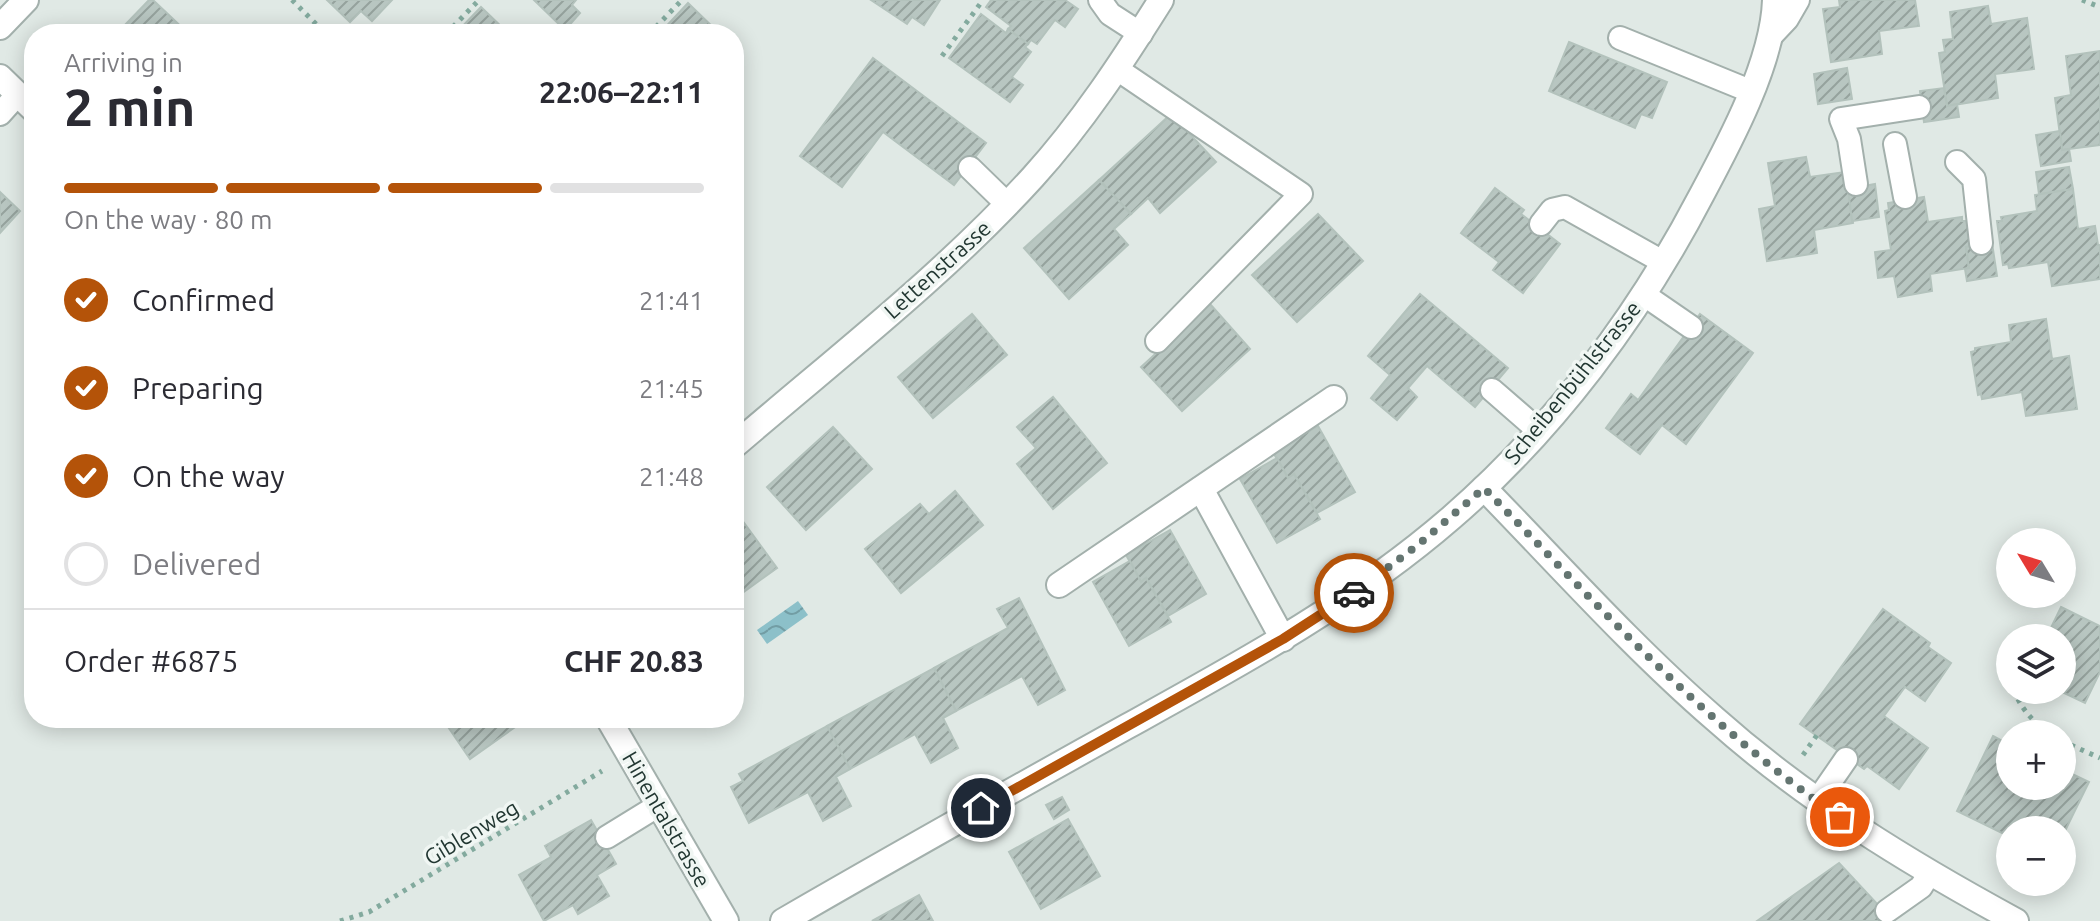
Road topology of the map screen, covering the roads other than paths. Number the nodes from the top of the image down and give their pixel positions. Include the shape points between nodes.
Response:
1 (26, 0) edge
2 (1100, 0) edge
3 (1775, 0) edge
4 (1798, 0) edge
5 (1153, 3) edge
6 (0, 27) edge
7 (1141, 34) junction
8 (1770, 37) junction
9 (1620, 38) dead end
10 (1117, 69) junction
11 (0, 77) edge
12 (1750, 91) junction
13 (24, 100) edge
14 (24, 103) edge
15 (1919, 107) dead end
16 (0, 114) edge
17 (1895, 144) dead end
18 (1957, 162) dead end
19 (970, 168) dead end
20 (1856, 184) dead end
21 (1905, 197) dead end
22 (1007, 204) junction
23 (1541, 224) dead end
24 (1981, 243) dead end
25 (1663, 262) junction
26 (1643, 294) junction
27 (1691, 327) dead end
28 (1157, 341) dead end
29 (1492, 390) dead end
30 (1334, 398) dead end
31 (1538, 430) junction
32 (744, 437) edge
33 (1484, 488) junction
34 (1201, 489) junction
35 (1059, 585) dead end
36 (1283, 639) junction
37 (614, 728) edge
38 (1846, 759) dead end
39 (1817, 801) junction
40 (659, 805) junction
41 (607, 837) dead end
42 (1929, 874) junction
43 (1887, 911) dead end
44 (726, 921) edge
45 (783, 921) edge
46 (2016, 921) edge

1 - 6 street
2 - 7 lane via 1110,14
3 - 8 street, Scheibenbühlstrasse
4 - 8 lane
5 - 7 street, Lettenstrasse
7 - 10 street, Lettenstrasse
8 - 12 street, Scheibenbühlstrasse
9 - 12 lane
10 - 22 street, Lettenstrasse via 1063,142
10 - 28 lane via 1301,194
11 - 13 street
12 - 25 street, Scheibenbühlstrasse via 1709,181
14 - 16 lane
15 - 20 lane via 1841,119
17 - 21 lane
18 - 24 lane via 1974,179
19 - 22 lane
22 - 32 street, Lettenstrasse
23 - 25 lane via 1552,210 1565,207
25 - 26 street, Scheibenbühlstrasse
26 - 27 lane
26 - 31 street, Scheibenbühlstrasse
29 - 31 lane
30 - 34 street
31 - 33 street, Scheibenbühlstrasse
33 - 36 street, Scheibenbühlstrasse via 1382,574
33 - 39 street via 1665,674
34 - 35 street
34 - 36 street
36 - 45 street, Scheibenbühlstrasse
37 - 40 street, Hinentalstrasse
38 - 39 lane
39 - 42 street
40 - 41 lane
40 - 44 street, Hinentalstrasse
42 - 43 lane via 1921,887
42 - 46 street

